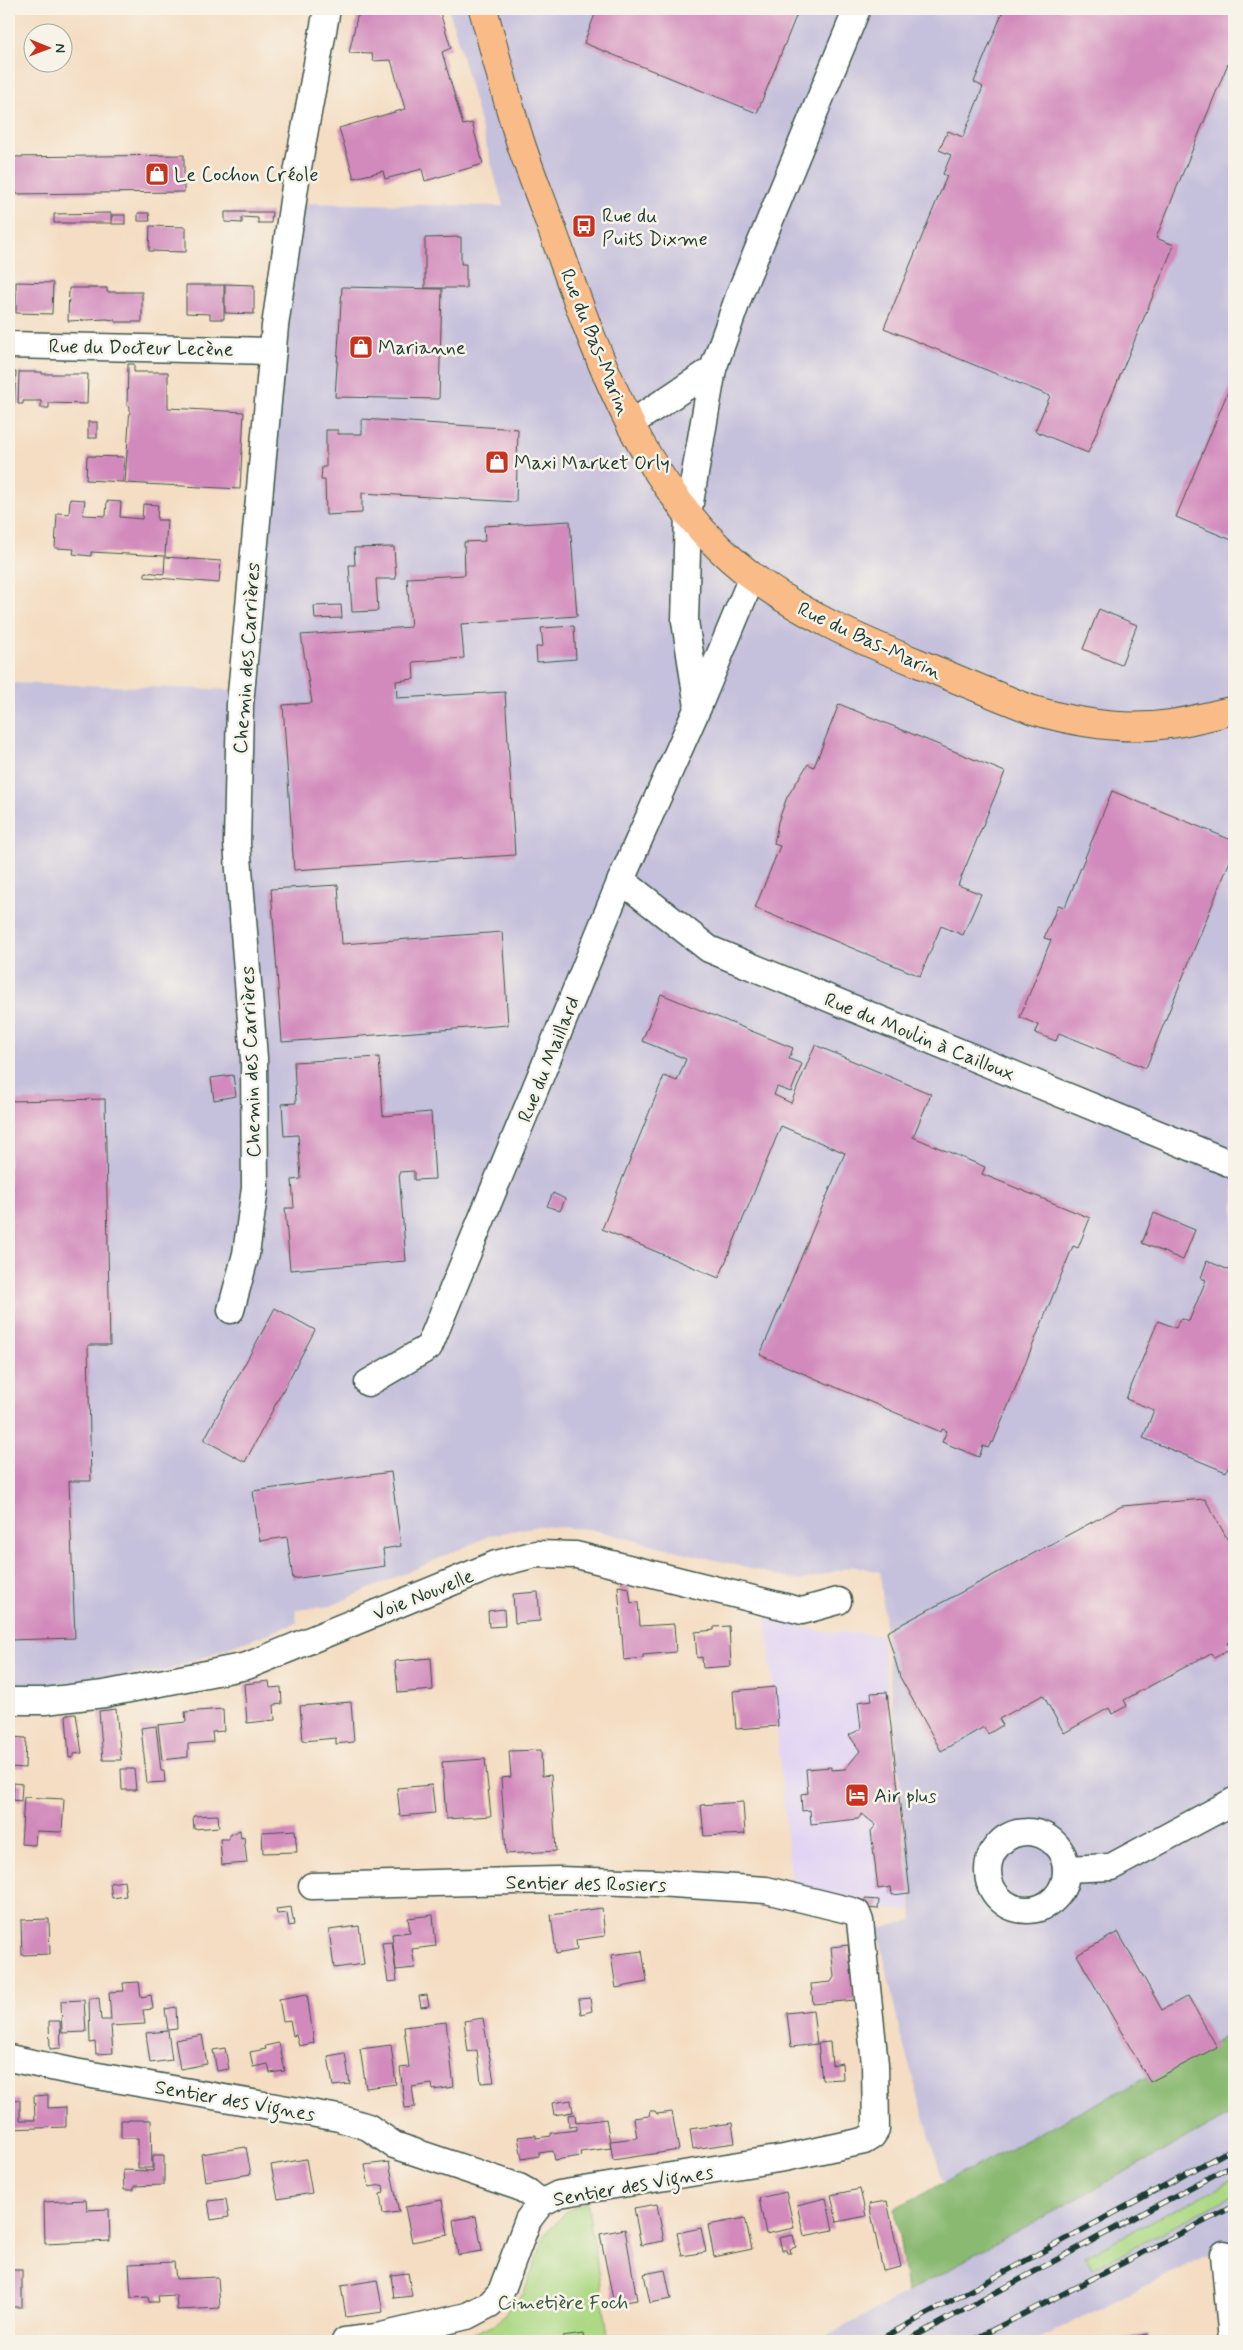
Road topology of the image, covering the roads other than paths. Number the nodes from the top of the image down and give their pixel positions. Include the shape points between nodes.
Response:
1 (327, 9) edge
2 (483, 9) edge
3 (857, 9) edge
4 (9, 345) edge
5 (273, 350) junction
6 (713, 369) junction
7 (630, 424) junction
8 (688, 514) junction
9 (752, 577) junction
10 (698, 708) junction
11 (1234, 710) edge
12 (621, 880) junction
13 (1234, 1165) edge
14 (230, 1310) dead end
15 (368, 1383) dead end
16 (838, 1601) dead end
17 (9, 1701) edge
18 (1234, 1801) edge
19 (1066, 1869) dead end
20 (312, 1886) dead end
21 (857, 1914) joint
22 (9, 2058) edge
23 (541, 2203) junction
24 (1224, 2254) dead end
25 (345, 2341) edge
26 (1232, 2341) edge

1 - 5 street, Chemin des Carrières via 297,173
2 - 7 main road, Rue du Bas-Marin via 516,130 586,326
3 - 6 street via 740,293
4 - 5 street, Rue du Docteur Lecène
5 - 14 street, Chemin des Carrières via 240,704 237,844 254,1058 255,1188 246,1254
6 - 7 street
6 - 8 street
7 - 8 main road, Rue du Bas-Marin
8 - 9 main road, Rue du Bas-Marin via 727,556
8 - 10 street via 685,621
9 - 10 street, Rue du Maillard
9 - 11 main road, Rue du Bas-Marin via 795,607 839,631 1002,698 1065,719 1097,724 1169,725
10 - 12 street, Rue du Maillard
12 - 13 street, Rue du Moulin à Cailloux via 709,949
12 - 15 street, Rue du Maillard via 429,1347
16 - 17 street, Voie Nouvelle via 802,1610 620,1564 576,1555 536,1554 496,1564 247,1666 104,1694 46,1701
18 - 19 street via 1111,1867
20 - 21 street, Sentier des Rosiers via 558,1880 657,1882 766,1890
21 - 23 street, Sentier des Vignes via 875,2064 876,2130 872,2136 864,2141 784,2158 559,2194
22 - 23 street, Sentier des Vignes via 339,2118 368,2127 394,2145 519,2187
23 - 25 street via 528,2220 501,2292 490,2304 467,2316 377,2337
24 - 26 street

